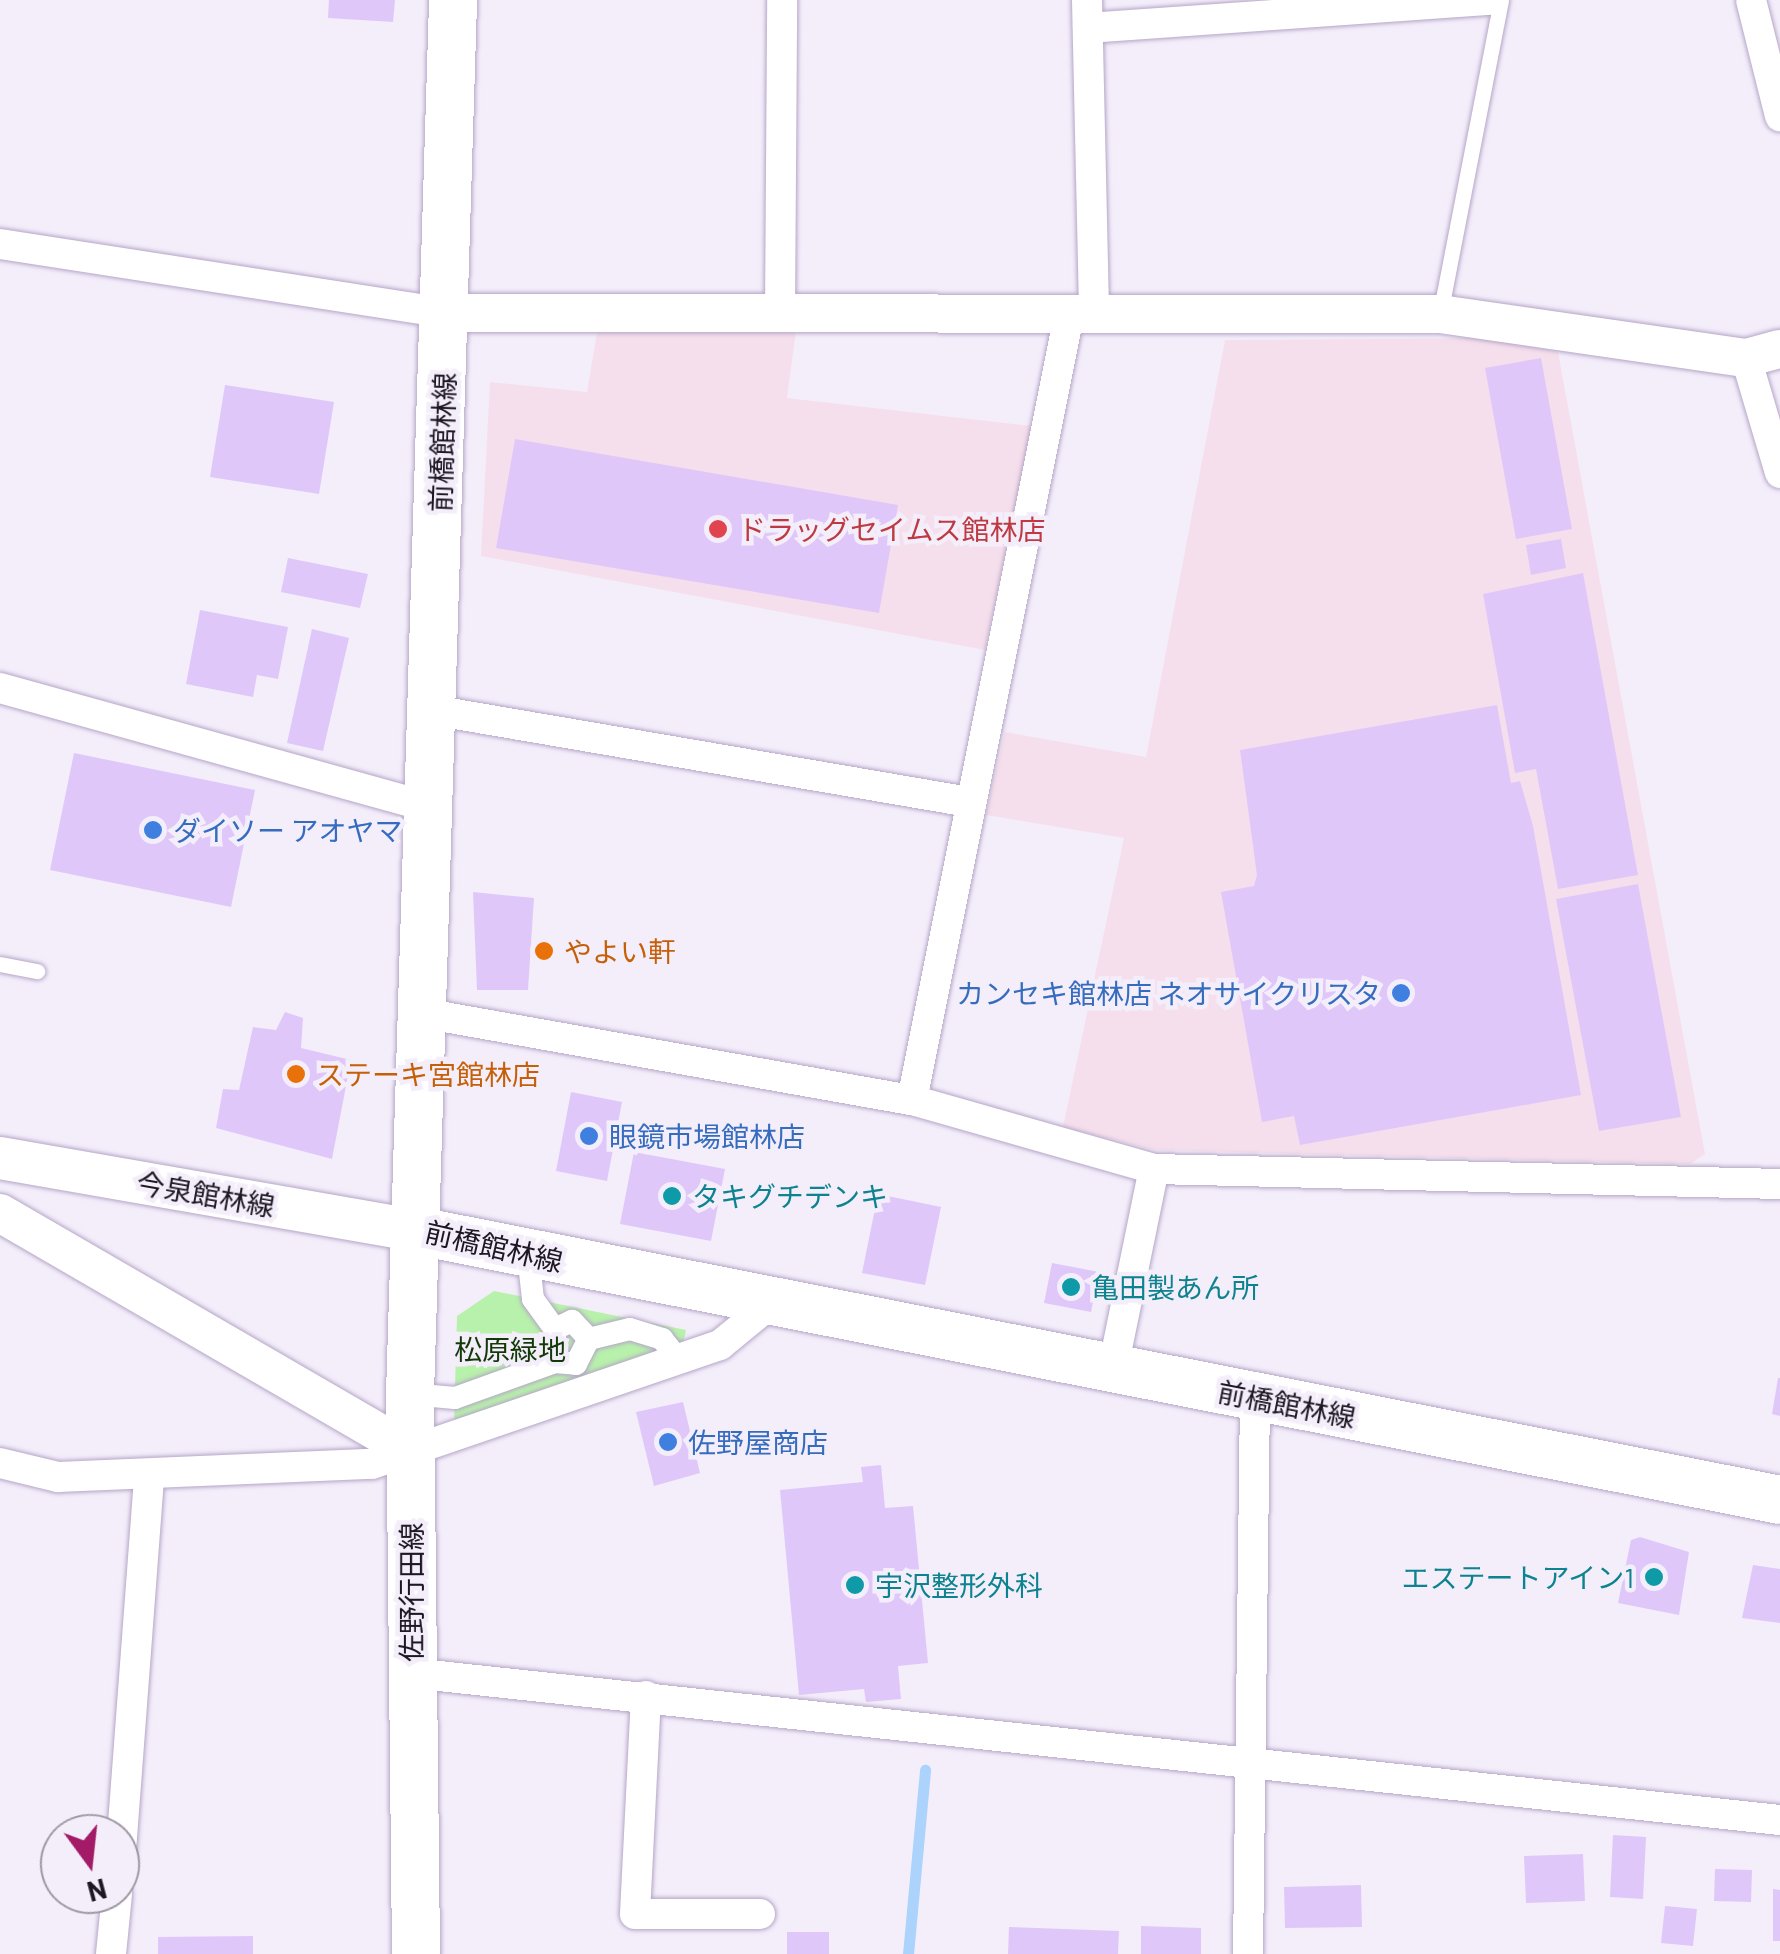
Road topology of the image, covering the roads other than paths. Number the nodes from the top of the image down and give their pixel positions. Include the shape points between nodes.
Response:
1 (453, 0) edge
2 (782, 0) edge
3 (1493, 0) edge
4 (1501, 0) edge
5 (1752, 0) edge
6 (1087, 14) edge
7 (1780, 116) edge
8 (0, 244) edge
9 (446, 313) junction
10 (780, 313) junction
11 (1081, 314) junction
12 (1440, 314) junction
13 (1763, 354) edge
14 (1780, 474) edge
15 (0, 688) edge
16 (432, 710) junction
17 (969, 802) junction
18 (429, 807) junction
19 (0, 964) edge
20 (38, 971) dead end
21 (422, 1013) junction
22 (912, 1100) junction
23 (0, 1158) edge
24 (1154, 1168) junction
25 (1780, 1184) edge
26 (0, 1213) edge
27 (413, 1230) junction
28 (528, 1254) junction
29 (770, 1304) junction
30 (554, 1328) junction
31 (589, 1340) junction
32 (680, 1361) junction
33 (555, 1362) junction
34 (1114, 1368) junction
35 (410, 1394) junction
36 (1255, 1398) junction
37 (410, 1451) junction
38 (0, 1464) edge
39 (149, 1475) junction
40 (1780, 1500) edge
41 (412, 1673) junction
42 (646, 1696) junction
43 (1249, 1768) junction
44 (124, 1814) edge
45 (1780, 1820) edge
46 (115, 1914) edge
47 (760, 1914) dead end
48 (112, 1954) edge
49 (416, 1954) edge
50 (1248, 1954) edge

1 - 9 main road, 前橋館林線
2 - 10 street
3 - 6 street
4 - 12 lane
5 - 7 street
6 - 11 street
8 - 9 street
9 - 10 street
9 - 16 main road, 前橋館林線
10 - 11 street
11 - 12 street
11 - 17 street
12 - 13 street
13 - 14 street
15 - 18 street
16 - 17 street
16 - 18 main road, 前橋館林線
17 - 22 street
18 - 21 main road, 前橋館林線
19 - 20 lane
21 - 22 street
21 - 27 main road, 前橋館林線
22 - 24 street
23 - 27 main road, 今泉館林線
24 - 25 street
24 - 34 street
26 - 37 street
27 - 28 main road, 前橋館林線
27 - 35 main road, 佐野行田線
28 - 29 main road, 前橋館林線
28 - 30 street via 533,1299
29 - 32 street via 720,1346
29 - 34 main road, 前橋館林線
30 - 31 street via 572,1321
30 - 33 street
31 - 32 street via 630,1329 662,1339
31 - 33 street via 576,1364
32 - 37 street
33 - 35 street via 455,1398
34 - 36 main road, 前橋館林線
35 - 37 main road, 佐野行田線
36 - 40 main road, 前橋館林線
36 - 43 street
37 - 39 street via 372,1464
37 - 41 main road, 佐野行田線
38 - 39 street via 58,1478
39 - 44 street
41 - 42 street
41 - 49 main road, 佐野行田線
42 - 43 street
42 - 47 street via 635,1914
43 - 45 street
43 - 50 street
46 - 48 street

